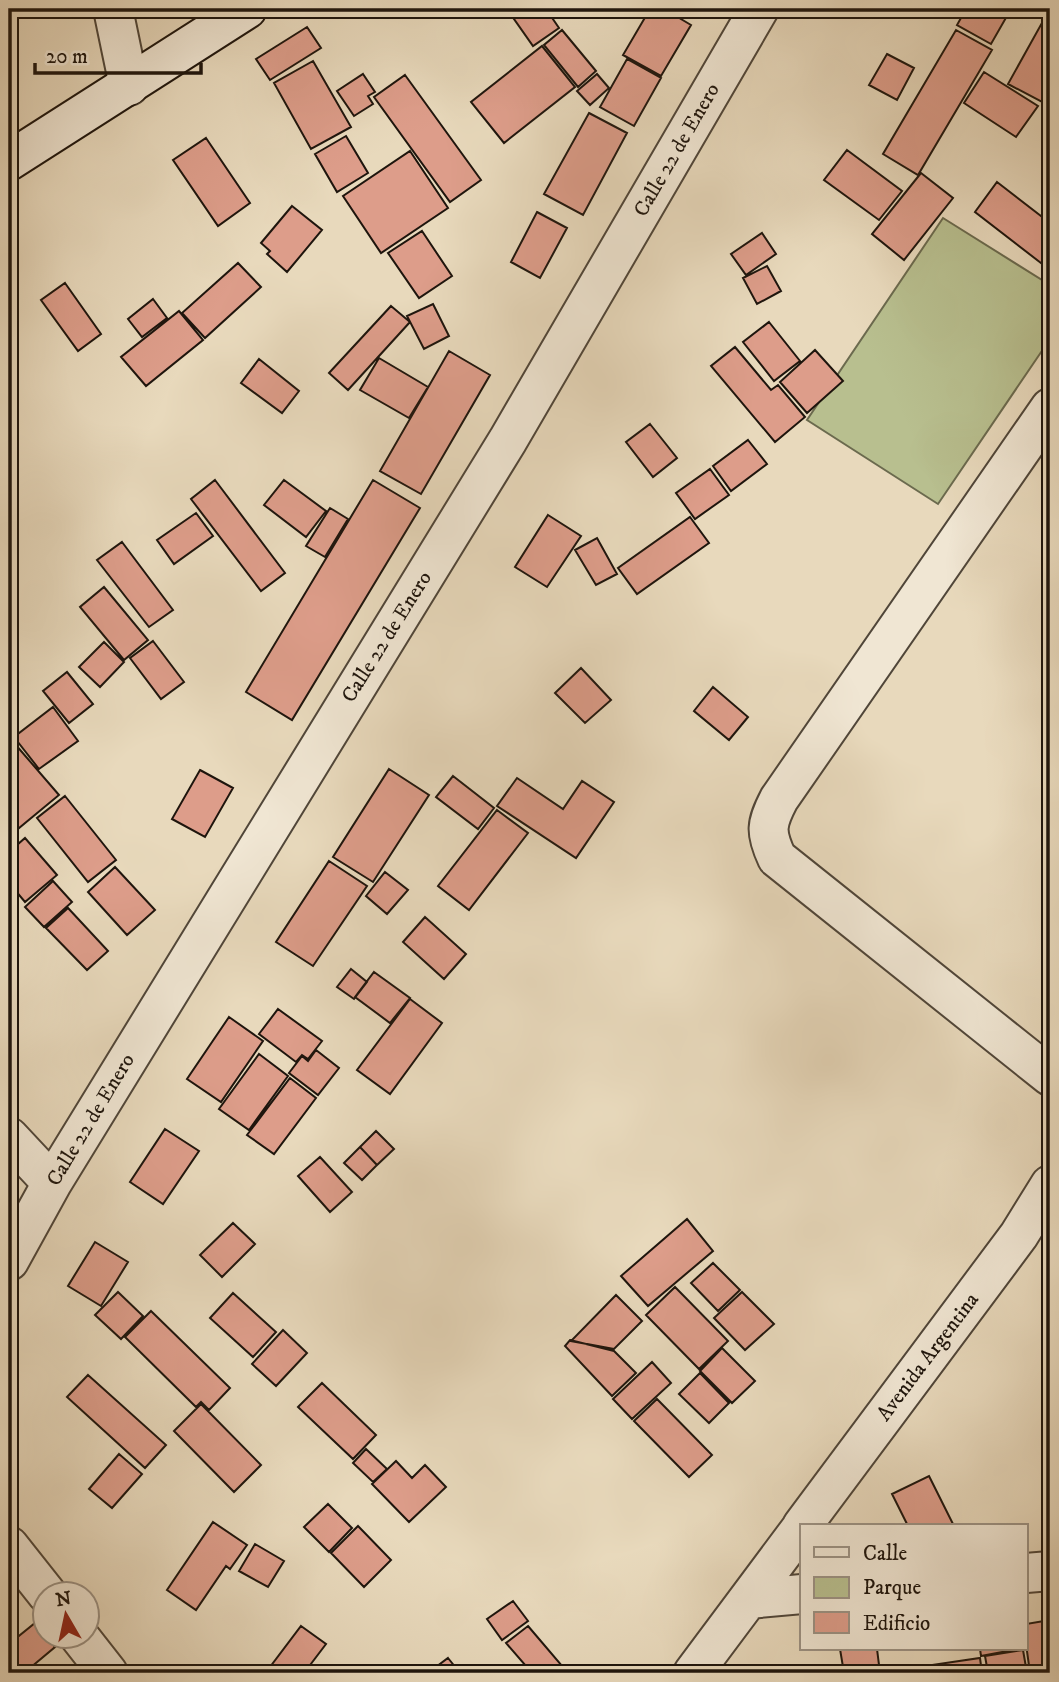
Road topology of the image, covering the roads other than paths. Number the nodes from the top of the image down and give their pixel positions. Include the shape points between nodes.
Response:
1 (113, 9) edge
2 (247, 9) edge
3 (760, 9) edge
4 (129, 86) junction
5 (9, 161) edge
6 (1050, 408) edge
7 (1050, 1076) edge
8 (9, 1137) edge
9 (52, 1183) junction
10 (1050, 1185) edge
11 (1034, 1231) edge
12 (9, 1261) edge
13 (804, 1524) edge
14 (800, 1530) edge
15 (9, 1546) edge
16 (1050, 1571) edge
17 (1028, 1573) edge
18 (36, 1580) edge
19 (800, 1594) edge
20 (748, 1599) junction
21 (90, 1650) edge
22 (108, 1673) edge
23 (693, 1673) edge

1 - 4 street
2 - 4 street
3 - 9 street, Calle 22 de Enero via 508,440
4 - 5 street
6 - 7 street via 779,799 769,820 768,838 777,858
8 - 9 street
9 - 12 street, Calle 22 de Enero
10 - 11 street, Avenida Argentina
11 - 13 street, Avenida Argentina
14 - 20 street, Avenida Argentina
15 - 18 street
16 - 17 street
19 - 20 street
20 - 23 street, Avenida Argentina
21 - 22 street

